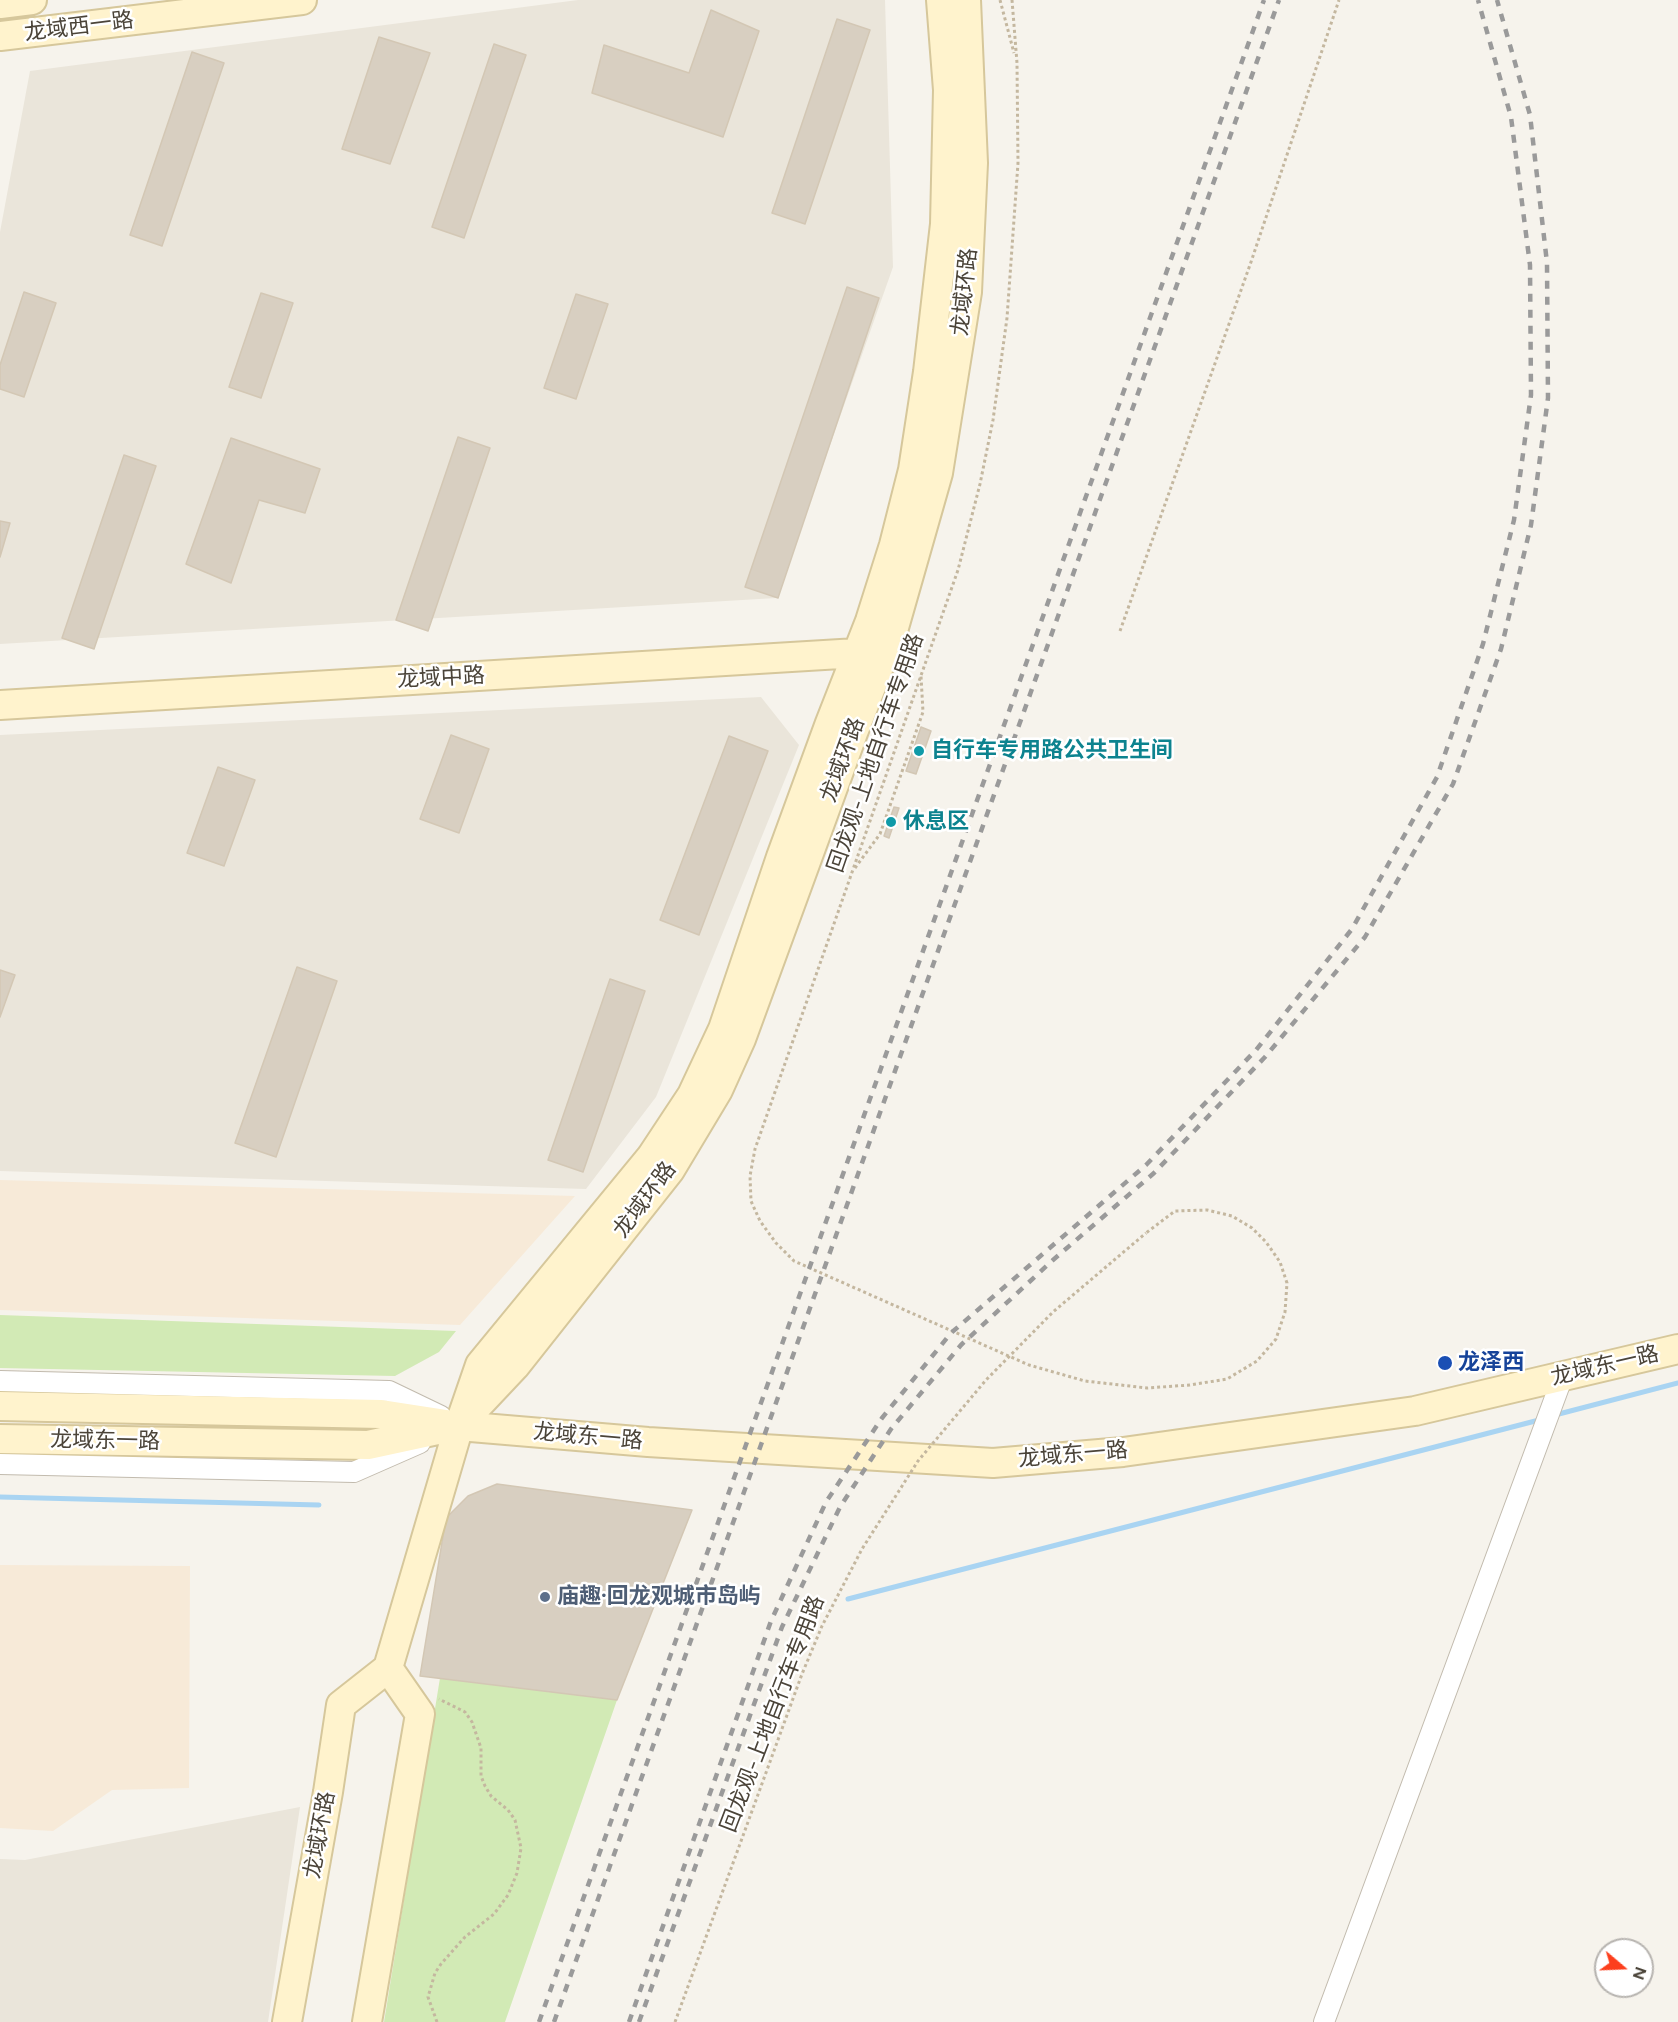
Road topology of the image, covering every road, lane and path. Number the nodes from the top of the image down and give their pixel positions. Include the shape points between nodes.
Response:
1 (32, 0) edge
2 (302, 0) edge
3 (941, 0) edge
4 (966, 0) edge
5 (1000, 0) edge
6 (1012, 0) edge
7 (1339, 0) edge
8 (0, 4) edge
9 (0, 36) edge
10 (1017, 63) junction
11 (1120, 631) dead end
12 (869, 657) junction
13 (921, 675) junction
14 (0, 705) edge
15 (852, 872) junction
16 (1678, 1349) edge
17 (1563, 1376) junction
18 (0, 1381) edge
19 (0, 1407) edge
20 (459, 1426) junction
21 (0, 1439) edge
22 (0, 1464) edge
23 (387, 1668) junction
24 (437, 1698) dead end
25 (287, 2022) edge
26 (367, 2022) edge
27 (437, 2022) edge
28 (675, 2022) edge
29 (1323, 2022) edge

1 - 8 main road, 龙域西一路
2 - 9 main road, 龙域西一路
3 - 12 main road, 龙域环路 via 948,90 945,224 928,372 910,481
4 - 12 main road, 龙域环路 via 973,163 966,300 938,473 893,631
5 - 10 path
6 - 10 path, 回龙观-上地自行车专用路
7 - 11 path
10 - 13 path, 回龙观-上地自行车专用路 via 1018,163 1007,318 993,420 958,570
12 - 14 main road, 龙域中路
12 - 20 main road, 龙域环路 via 850,741 741,1039 718,1090 670,1170 515,1366
13 - 15 path, 回龙观-上地自行车专用路
13 - 15 path via 923,712 880,834
15 - 28 path, 回龙观-上地自行车专用路, bridge via 755,1149 751,1201 776,1244 794,1261 1029,1365 1085,1381 1147,1388 1227,1379 1257,1361 1276,1339 1285,1312 1284,1272 1266,1242 1252,1228 1232,1216 1207,1210 1175,1211 1053,1312 986,1380 918,1461 844,1581 802,1674
16 - 17 main road, 龙域东一路
17 - 20 main road, 龙域东一路 via 1415,1411 1123,1452 993,1462 648,1443
17 - 29 street
18 - 20 street via 388,1391
19 - 20 main road, 龙域东一路 via 381,1414
20 - 21 main road, 龙域东一路 via 368,1445
20 - 22 street via 354,1472
20 - 23 main road, 龙域环路
23 - 25 main road, 龙域环路 via 341,1705
23 - 26 main road via 420,1714
24 - 27 path via 465,1712 472,1722 481,1748 481,1776 491,1796 515,1820 521,1848 517,1874 508,1895 435,1973 428,1997

